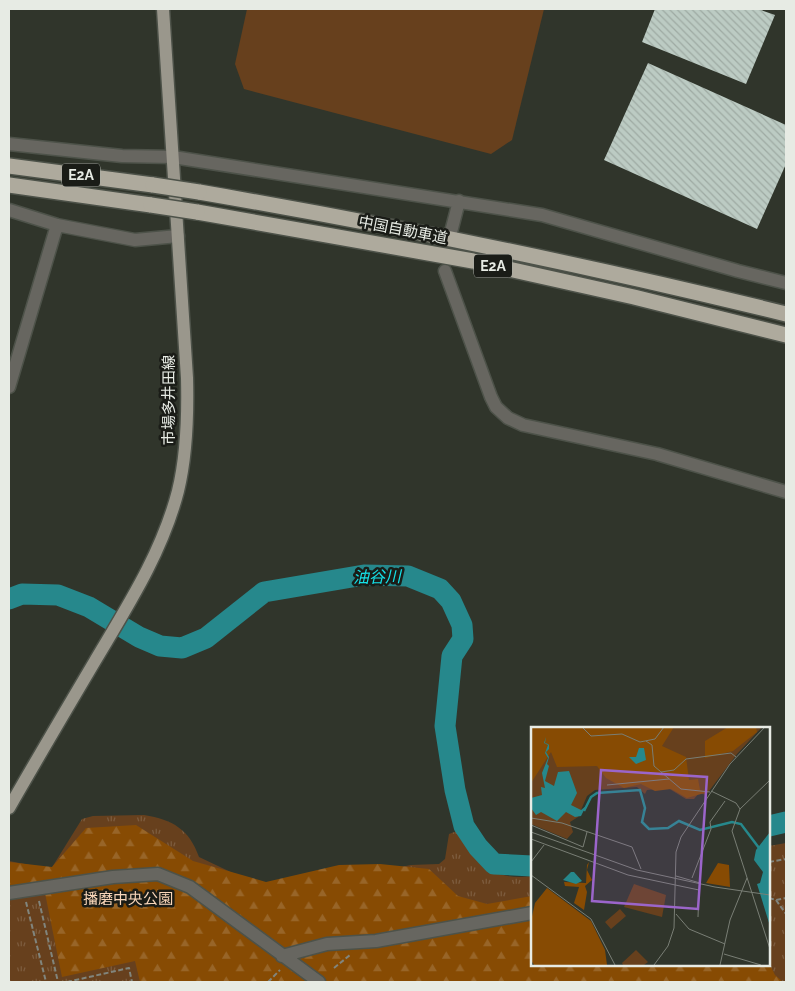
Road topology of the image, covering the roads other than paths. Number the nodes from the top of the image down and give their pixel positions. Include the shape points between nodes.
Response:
1 (164, 9) edge
2 (9, 144) edge
3 (173, 157) junction
4 (9, 166) edge
5 (9, 185) edge
6 (460, 201) junction
7 (9, 210) edge
8 (57, 226) junction
9 (451, 232) dead end
10 (178, 236) junction
11 (444, 271) dead end
12 (786, 283) edge
13 (786, 314) edge
14 (786, 335) edge
15 (9, 387) edge
16 (786, 492) edge
17 (9, 808) edge
18 (9, 893) edge
19 (531, 913) edge
20 (286, 958) junction
21 (319, 982) edge

1 - 3 main road, 市場多井田線
2 - 3 street via 122,156
3 - 6 street
3 - 10 main road, 市場多井田線
4 - 13 highway, 中国自動車道 / E2A, bridge via 199,192 479,243
5 - 14 highway, 中国自動車道 / E2A, bridge via 196,212 473,261 634,296
6 - 9 street
6 - 12 street via 542,215
7 - 8 street
8 - 10 street via 135,240
8 - 15 street
10 - 17 main road, 市場多井田線 via 188,416 177,492 148,569 126,611
11 - 16 street via 491,397 508,418 523,425 657,454
18 - 20 street via 113,877 158,874 190,888
19 - 20 street via 376,941 327,944
20 - 21 street

